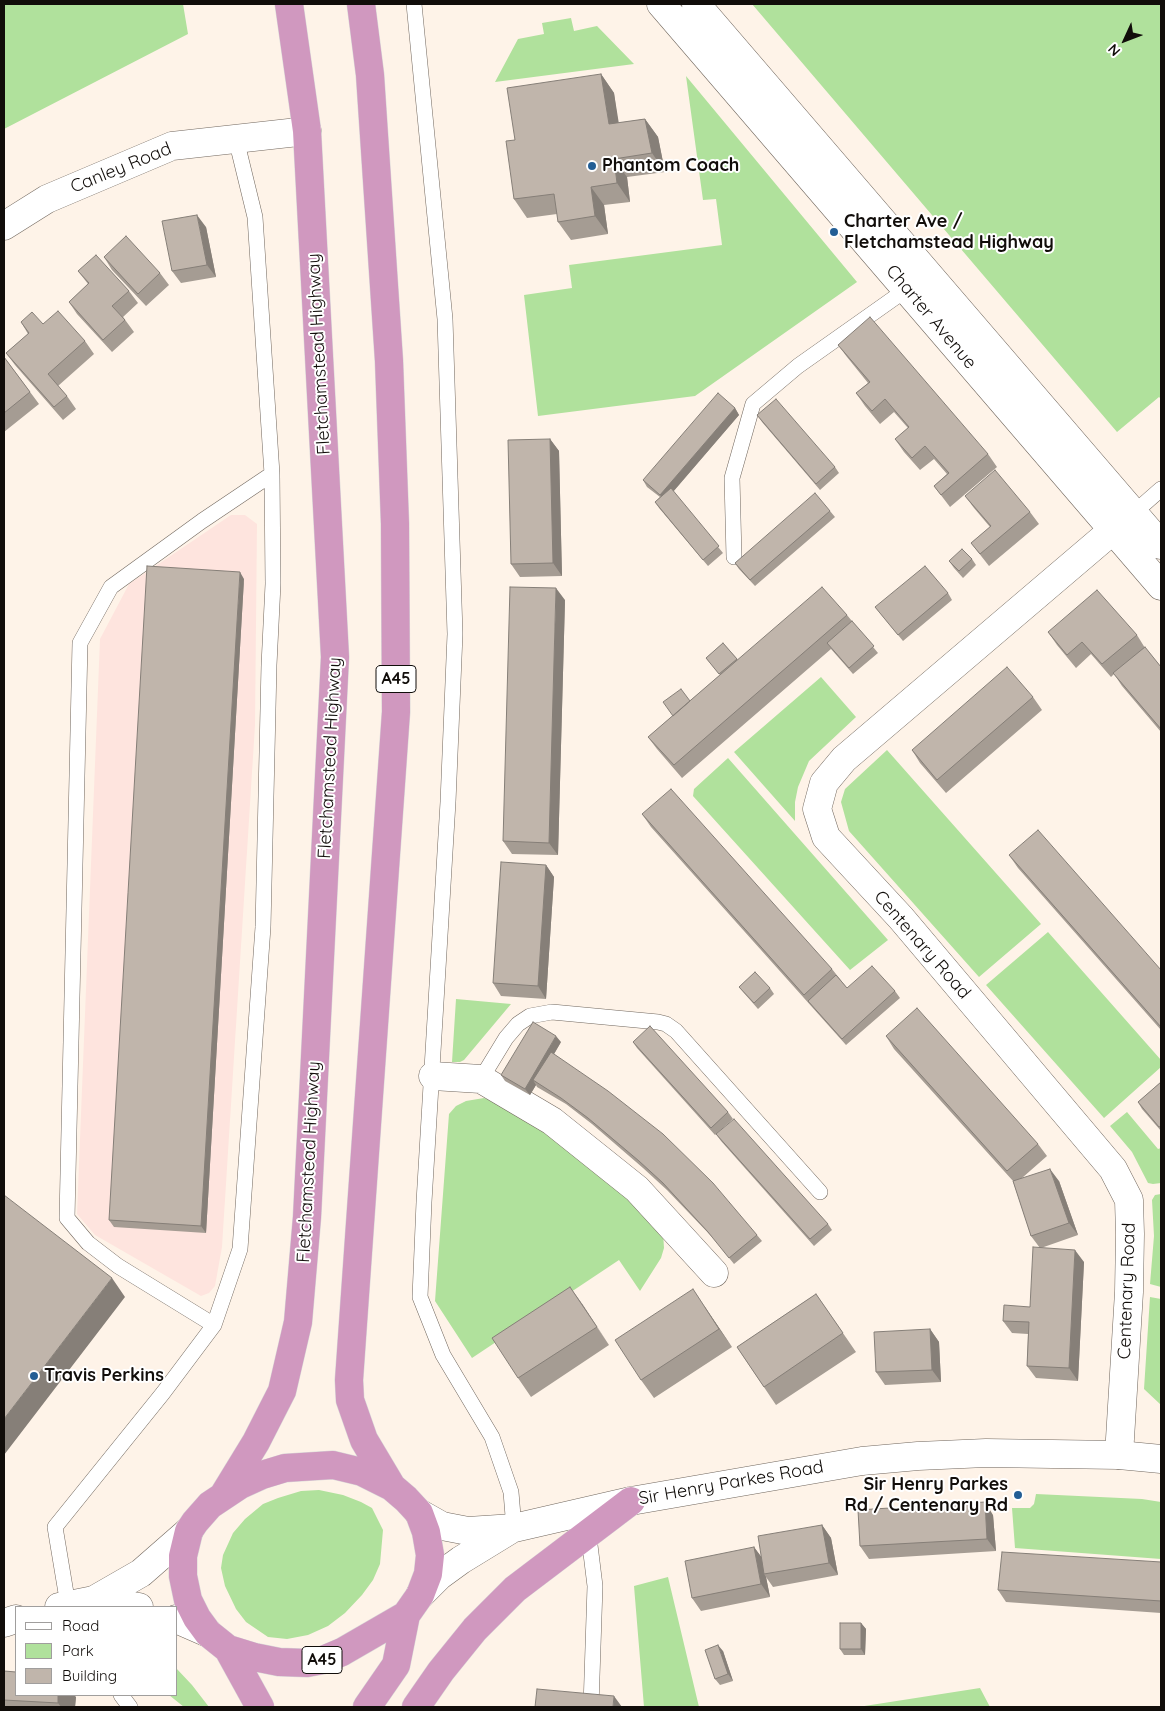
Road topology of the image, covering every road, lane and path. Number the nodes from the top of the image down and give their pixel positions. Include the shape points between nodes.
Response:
1 (290, 4) edge
2 (361, 4) edge
3 (414, 4) edge
4 (660, 4) edge
5 (696, 4) edge
6 (307, 132) junction
7 (236, 139) junction
8 (4, 226) edge
9 (907, 290) junction
10 (272, 474) junction
11 (1161, 489) edge
12 (1134, 513) junction
13 (1113, 530) junction
14 (1161, 545) edge
15 (734, 557) dead end
16 (1161, 586) edge
17 (433, 1076) junction
18 (481, 1079) junction
19 (820, 1192) dead end
20 (714, 1273) dead end
21 (214, 1325) junction
22 (1119, 1455) junction
23 (1161, 1459) edge
24 (392, 1487) junction
25 (223, 1496) junction
26 (631, 1501) joint
27 (419, 1513) junction
28 (586, 1522) junction
29 (514, 1528) junction
30 (189, 1531) junction
31 (96, 1604) edge
32 (413, 1605) junction
33 (63, 1606) edge
34 (125, 1606) edge
35 (178, 1619) edge
36 (218, 1641) junction
37 (122, 1696) edge
38 (130, 1707) edge
39 (260, 1707) edge
40 (367, 1707) edge
41 (416, 1707) edge
42 (592, 1707) edge

1 - 6 highway, Fletchamstead Highway / A45
2 - 24 highway, A45 via 370,75 389,361 395,524 396,712 348,1380 350,1400 364,1440
3 - 17 lane via 445,318 456,634
4 - 9 street, Charter Avenue
5 - 12 street, Charter Avenue
6 - 7 street, Canley Road
6 - 25 highway, Fletchamstead Highway / A45 via 335,657 307,1217 298,1322 282,1391
7 - 8 street, Canley Road via 172,146 46,199
7 - 10 lane via 255,217
9 - 13 street, Charter Avenue
9 - 15 lane via 798,366 753,404 732,478
10 - 21 lane via 273,584 262,936 240,1249
10 - 21 lane via 111,587 80,643 67,1218 88,1243 118,1266
11 - 12 lane
12 - 13 lane
12 - 14 street, Charter Avenue
13 - 16 street, Charter Avenue
13 - 22 street, Centenary Road via 844,759 824,783 817,809 826,837 900,918 1113,1168 1129,1200 1129,1292
17 - 18 street
17 - 29 lane via 420,1297 443,1355 492,1437 511,1492
18 - 19 lane via 506,1038 530,1016 552,1012 666,1024
18 - 20 street via 552,1121 637,1189
21 - 33 lane via 55,1527
22 - 23 street, Sir Henry Parkes Road
22 - 26 street, Sir Henry Parkes Road via 986,1453 862,1461
24 - 25 highway, A45 via 362,1472 333,1465 285,1468 262,1475
24 - 27 highway, A45
25 - 30 highway, A45 via 203,1512
26 - 28 highway
27 - 29 street via 442,1526 468,1531
27 - 32 highway, A45 via 430,1554 428,1574
28 - 29 street
28 - 41 highway via 475,1630
28 - 42 lane via 595,1586
29 - 32 street via 439,1576
30 - 31 street via 142,1573
30 - 36 highway, A45 via 183,1556 188,1600 197,1618
31 - 33 street
31 - 34 street
32 - 36 highway, A45 via 342,1652 323,1660 279,1662 254,1658
32 - 40 highway, A45 via 396,1665
35 - 36 street
36 - 39 highway, A45
37 - 38 lane

